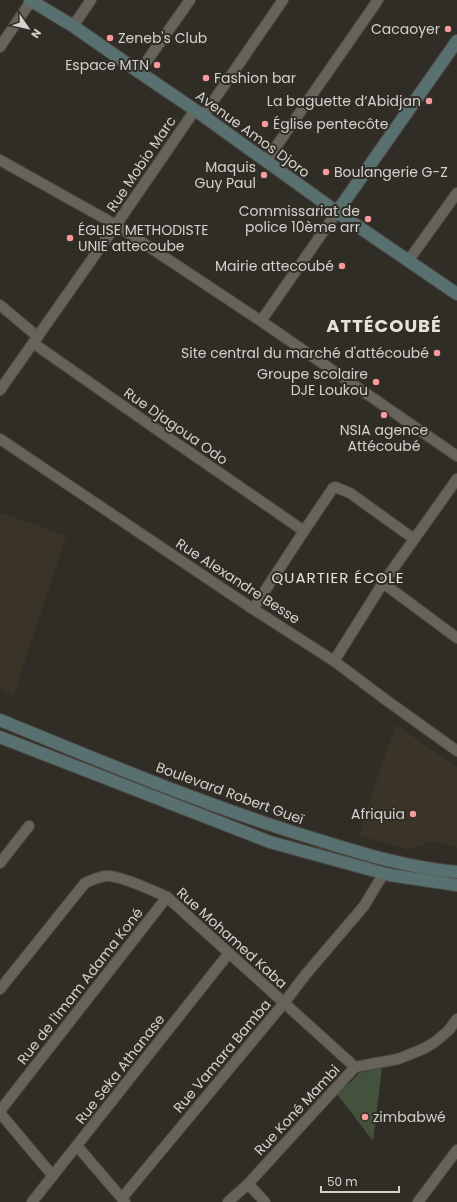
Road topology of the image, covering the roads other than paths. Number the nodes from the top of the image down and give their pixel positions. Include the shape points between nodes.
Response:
1 (31, 0) edge
2 (91, 0) edge
3 (190, 0) edge
4 (282, 0) edge
5 (378, 0) edge
6 (73, 26) junction
7 (457, 41) edge
8 (0, 47) edge
9 (139, 72) junction
10 (199, 113) junction
11 (0, 160) edge
12 (266, 161) junction
13 (457, 193) edge
14 (337, 212) junction
15 (116, 225) junction
16 (408, 261) junction
17 (457, 294) edge
18 (0, 304) edge
19 (261, 321) junction
20 (35, 340) junction
21 (0, 390) edge
22 (0, 439) edge
23 (457, 456) edge
24 (457, 478) edge
25 (304, 530) junction
26 (414, 539) junction
27 (383, 583) junction
28 (253, 609) junction
29 (457, 638) edge
30 (334, 661) junction
31 (0, 720) edge
32 (0, 737) edge
33 (457, 751) edge
34 (29, 826) dead end
35 (0, 863) edge
36 (384, 873) junction
37 (453, 876) edge
38 (457, 893) edge
39 (167, 898) junction
40 (229, 953) junction
41 (0, 989) edge
42 (284, 1003) junction
43 (457, 1019) edge
44 (355, 1067) junction
45 (0, 1112) edge
46 (76, 1146) junction
47 (457, 1150) edge
48 (53, 1176) junction
49 (248, 1184) junction
50 (123, 1200) edge
51 (32, 1202) edge
52 (228, 1202) edge
53 (265, 1202) edge
54 (418, 1202) edge

1 - 6 main road, Avenue Amos Djoro
1 - 8 street
2 - 6 street
3 - 9 street
4 - 10 street, Rue Mobio Marc
5 - 12 street
6 - 9 main road, Avenue Amos Djoro
7 - 14 main road
9 - 10 main road, Avenue Amos Djoro
10 - 12 main road, Avenue Amos Djoro
10 - 15 street, Rue Mobio Marc
11 - 15 street
12 - 14 main road, Avenue Amos Djoro
13 - 16 street
14 - 16 main road, Avenue Amos Djoro
14 - 19 street
15 - 19 street
15 - 20 street, Rue Mobio Marc
16 - 17 main road, Avenue Amos Djoro
18 - 20 street, Rue Djagoua Odo
19 - 23 street
20 - 21 street, Rue Mobio Marc
20 - 25 street, Rue Djagoua Odo via 169,438
22 - 28 street, Rue Alexandre Besse
24 - 26 street
25 - 26 street via 335,488 350,493
25 - 28 street
26 - 27 street
27 - 29 street
27 - 30 street
28 - 30 street, Rue Alexandre Besse
30 - 33 street, Rue Alexandre Besse
31 - 37 main road, Boulevard Robert Gueï via 202,801 278,828 355,852
32 - 36 main road via 270,842
34 - 35 street
36 - 37 main road
36 - 42 street, Rue Vamara Bamba via 364,906
37 - 38 main road
39 - 40 street, Rue Mohamed Kaba
39 - 41 street, Rue Mohamed Kaba via 108,876 97,877 85,883
39 - 45 street, Rue de l'Imam Adama Koné
40 - 42 street, Rue Mohamed Kaba
40 - 46 street, Rue Seka Athanase
42 - 44 street, Rue Mohamed Kaba
42 - 50 street, Rue Vamara Bamba
43 - 44 street, Rue Koné Mambi via 449,1030 423,1049 398,1059
44 - 49 street, Rue Koné Mambi
45 - 48 street
46 - 48 street, Rue Seka Athanase
46 - 50 street
47 - 54 street
48 - 51 street, Rue Seka Athanase
49 - 52 street, Rue Koné Mambi
49 - 53 street

